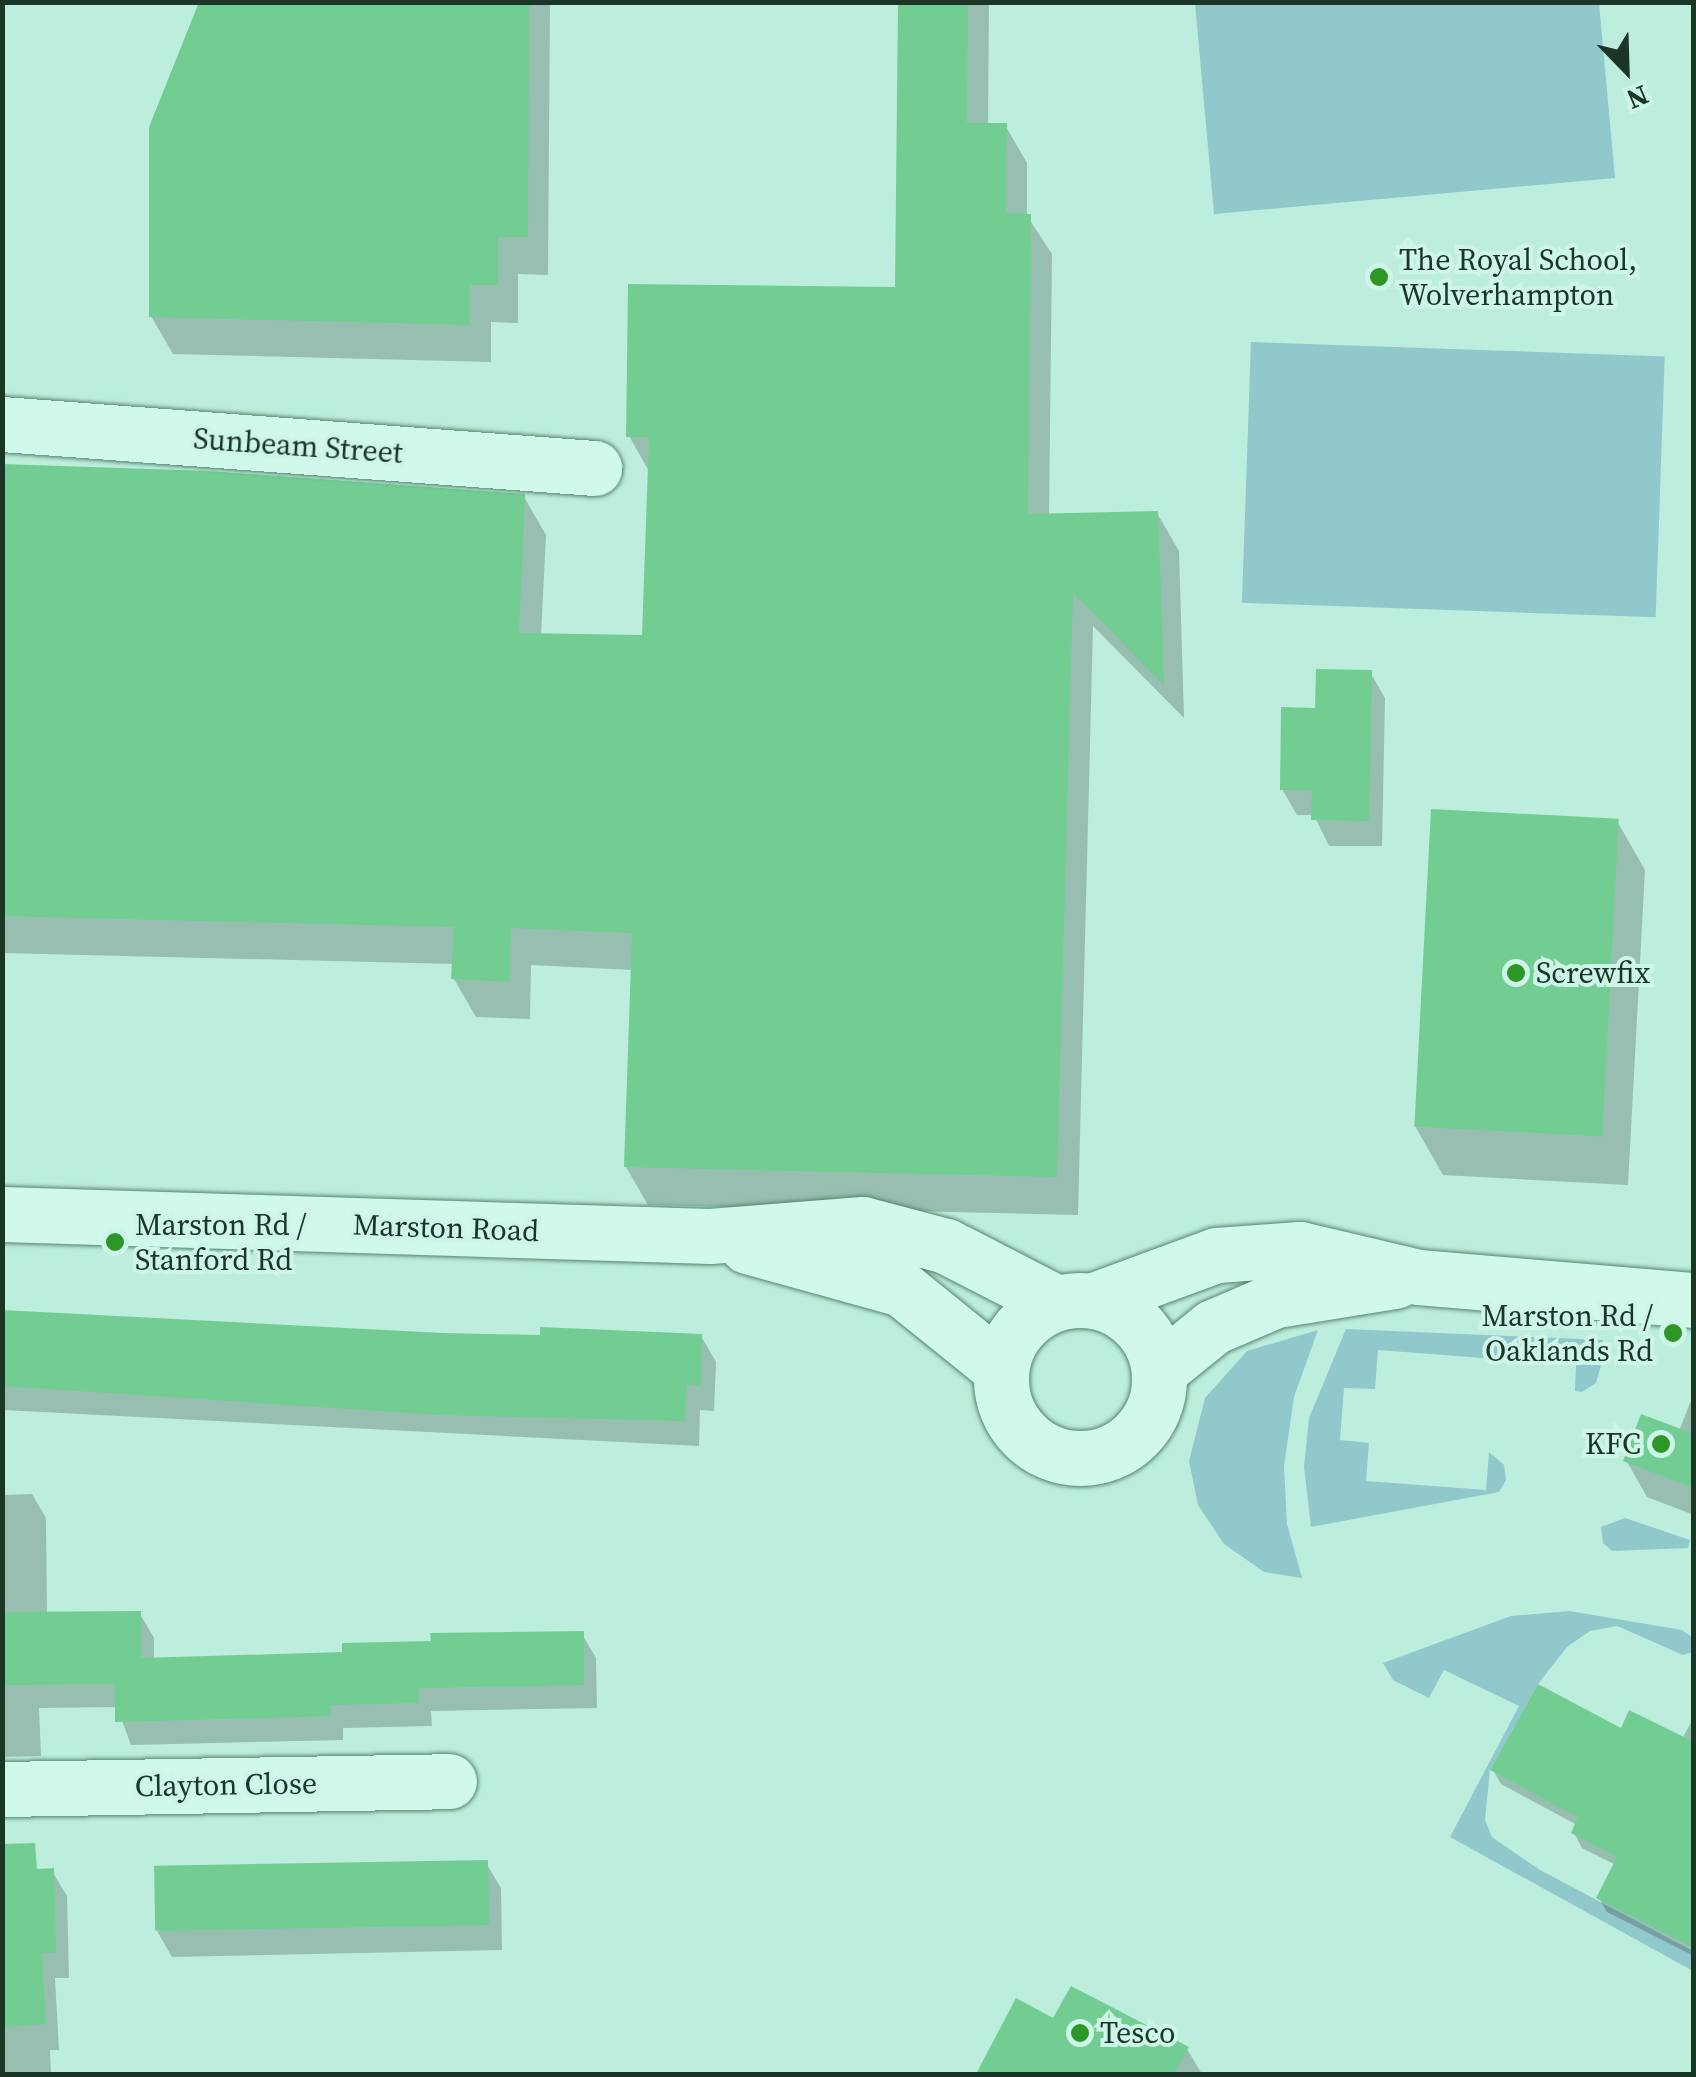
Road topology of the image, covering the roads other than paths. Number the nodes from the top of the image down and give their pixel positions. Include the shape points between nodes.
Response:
1 (2, 424) edge
2 (594, 468) dead end
3 (2, 1214) edge
4 (710, 1236) junction
5 (1418, 1277) junction
6 (1694, 1289) edge
7 (1626, 1290) junction
8 (1694, 1300) edge
9 (1075, 1301) junction
10 (1001, 1369) junction
11 (1160, 1370) junction
12 (449, 1781) dead end
13 (2, 1789) edge

1 - 2 street, Sunbeam Street
3 - 4 street, Marston Road
4 - 9 street, Marston Road via 863,1224 946,1246
4 - 10 street, Marston Road via 902,1289
5 - 7 street
5 - 9 street via 1300,1249 1216,1254
5 - 11 street via 1276,1300 1213,1327
6 - 7 street
7 - 8 street
9 - 10 street via 1019,1328
9 - 11 street, Marston Road via 1138,1324
10 - 11 street via 1013,1421 1031,1441 1075,1458 1099,1456 1140,1432 1159,1392
12 - 13 street, Clayton Close

